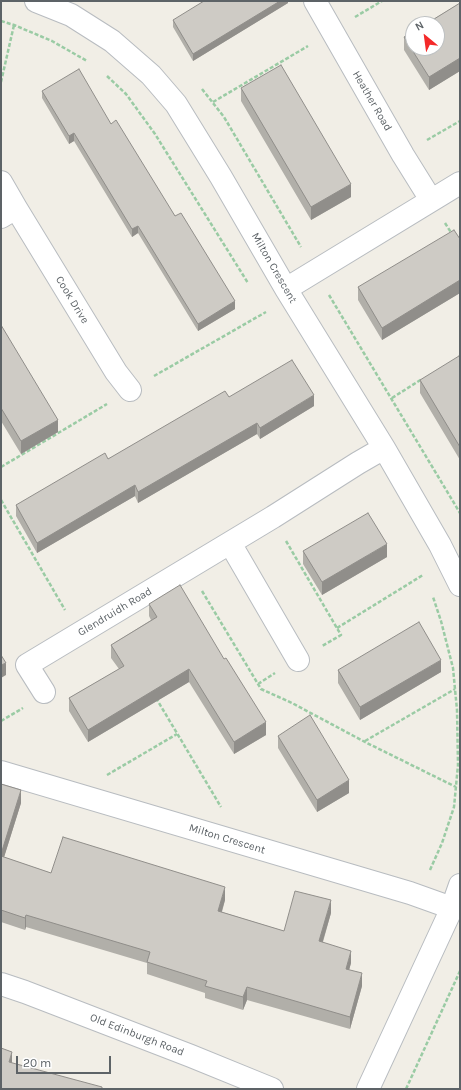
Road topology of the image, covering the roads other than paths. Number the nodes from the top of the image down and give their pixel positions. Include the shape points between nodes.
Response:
1 (36, 1) edge
2 (314, 1) edge
3 (1, 182) edge
4 (460, 183) edge
5 (431, 200) junction
6 (8, 212) edge
7 (286, 289) junction
8 (130, 390) dead end
9 (384, 448) junction
10 (230, 543) junction
11 (460, 585) edge
12 (298, 660) dead end
13 (44, 692) dead end
14 (1, 772) edge
15 (460, 885) edge
16 (452, 908) junction
17 (1, 984) edge
18 (272, 1089) edge
19 (368, 1089) edge

1 - 7 street, Milton Crescent via 71,15 112,41 151,76 176,104
2 - 5 street, Heather Road
3 - 6 street, Cook Drive
4 - 5 street
5 - 7 street
6 - 8 street, Cook Drive
7 - 9 street, Milton Crescent
9 - 10 street, Glendruidh Road
9 - 11 street, Milton Crescent
10 - 12 street
10 - 13 street, Glendruidh Road via 27,665
14 - 16 street, Milton Crescent
15 - 16 street
16 - 19 street
17 - 18 street, Old Edinburgh Road

